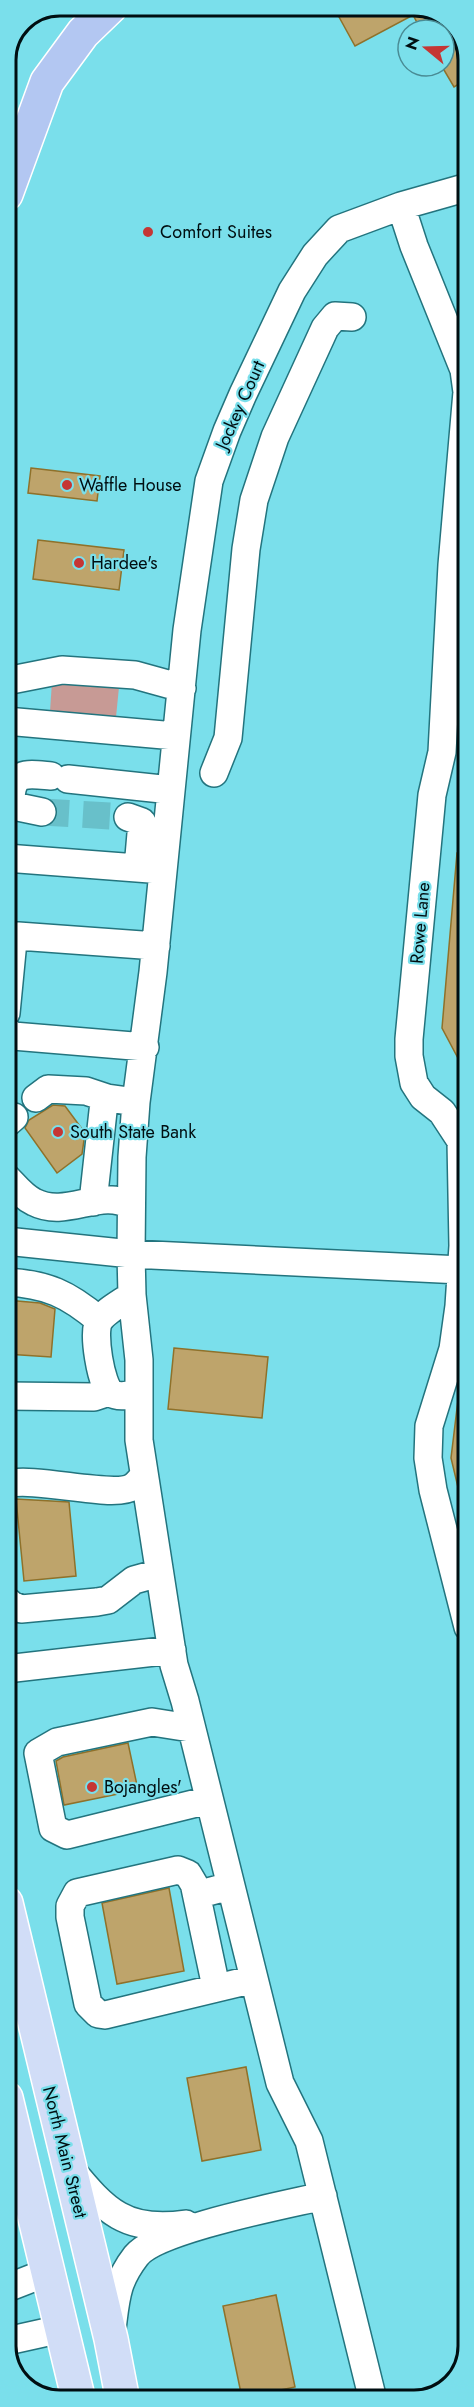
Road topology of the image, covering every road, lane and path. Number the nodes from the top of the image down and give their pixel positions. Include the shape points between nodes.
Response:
1 (100, 17) edge
2 (17, 164) edge
3 (457, 190) edge
4 (401, 206) junction
5 (352, 317) dead end
6 (457, 353) edge
7 (457, 525) edge
8 (17, 679) edge
9 (182, 688) junction
10 (17, 722) edge
11 (175, 736) junction
12 (214, 773) dead end
13 (17, 779) edge
14 (171, 790) junction
15 (17, 806) edge
16 (42, 812) tunnel mouth
17 (128, 817) dead end
18 (17, 859) edge
19 (151, 869) junction
20 (17, 937) edge
21 (156, 946) junction
22 (17, 1036) edge
23 (145, 1047) junction
24 (36, 1098) dead end
25 (107, 1098) junction
26 (136, 1102) junction
27 (457, 1136) edge
28 (17, 1187) edge
29 (93, 1202) junction
30 (131, 1206) junction
31 (17, 1242) edge
32 (131, 1254) junction
33 (458, 1270) edge
34 (17, 1282) edge
35 (132, 1295) junction
36 (458, 1304) edge
37 (99, 1320) junction
38 (109, 1392) junction
39 (138, 1393) junction
40 (17, 1396) edge
41 (144, 1475) junction
42 (17, 1483) edge
43 (159, 1573) junction
44 (458, 1587) edge
45 (17, 1608) edge
46 (171, 1650) junction
47 (17, 1668) edge
48 (190, 1728) junction
49 (208, 1800) junction
50 (230, 1886) junction
51 (195, 1888) junction
52 (17, 1949) edge
53 (254, 1979) junction
54 (216, 1987) junction
55 (17, 2144) edge
56 (69, 2166) junction
57 (323, 2196) junction
58 (235, 2218) junction
59 (48, 2272) junction
60 (17, 2283) edge
61 (61, 2329) junction
62 (17, 2339) edge
63 (111, 2339) junction
64 (76, 2390) edge
65 (121, 2390) edge
66 (372, 2390) edge

1 - 2 highway via 47,82
3 - 4 street, Jockey Court
4 - 6 street, Rowe Lane
4 - 9 street, Jockey Court via 339,229 315,255 292,291 239,404 209,481
5 - 12 street via 335,316 325,328 275,437 254,500 228,738
7 - 27 street, Rowe Lane via 442,752 432,795 409,1056 414,1083 423,1097 442,1112
8 - 9 street via 62,670 135,675
9 - 11 street, Jockey Court
10 - 11 street
11 - 14 street, Jockey Court
13 - 14 street via 27,774
14 - 19 street, Jockey Court
15 - 16 street
17 - 19 street via 142,822
18 - 19 street
19 - 21 street
20 - 21 street
21 - 23 street
22 - 23 street
23 - 26 street
24 - 25 street via 48,1089 86,1091
25 - 26 street
25 - 29 street via 102,1107
26 - 30 street
28 - 29 street via 36,1203 71,1208
29 - 30 street via 117,1198
30 - 32 street
31 - 32 street
32 - 33 street
32 - 35 street
34 - 37 street via 49,1289 76,1301
35 - 37 street
35 - 39 street via 139,1360
36 - 44 street, Rowe Lane via 453,1349 429,1426 428,1458
37 - 38 street via 95,1334 103,1384
38 - 39 street via 122,1396
38 - 40 street via 94,1397
39 - 41 street
41 - 42 street via 134,1486 115,1491
41 - 43 street
43 - 45 street via 134,1580 108,1600
43 - 46 street
46 - 47 street
46 - 48 street
48 - 49 street
48 - 49 street via 152,1722 57,1742 38,1753 53,1828 67,1835
49 - 50 street
50 - 51 street via 204,1893
50 - 53 street
51 - 54 street
51 - 54 street via 188,1874 177,1870 77,1893 70,1906 70,1917 88,2004 105,2015
52 - 56 main road, North Main Street
53 - 54 street
53 - 57 street via 280,2083 309,2141
55 - 59 main road
56 - 58 street via 95,2199 137,2225 175,2226
56 - 63 main road, North Main Street
57 - 58 street
57 - 66 street
58 - 63 street via 177,2232 137,2254 117,2286
59 - 60 street
59 - 61 main road
61 - 62 street
61 - 64 main road
63 - 65 main road, North Main Street

